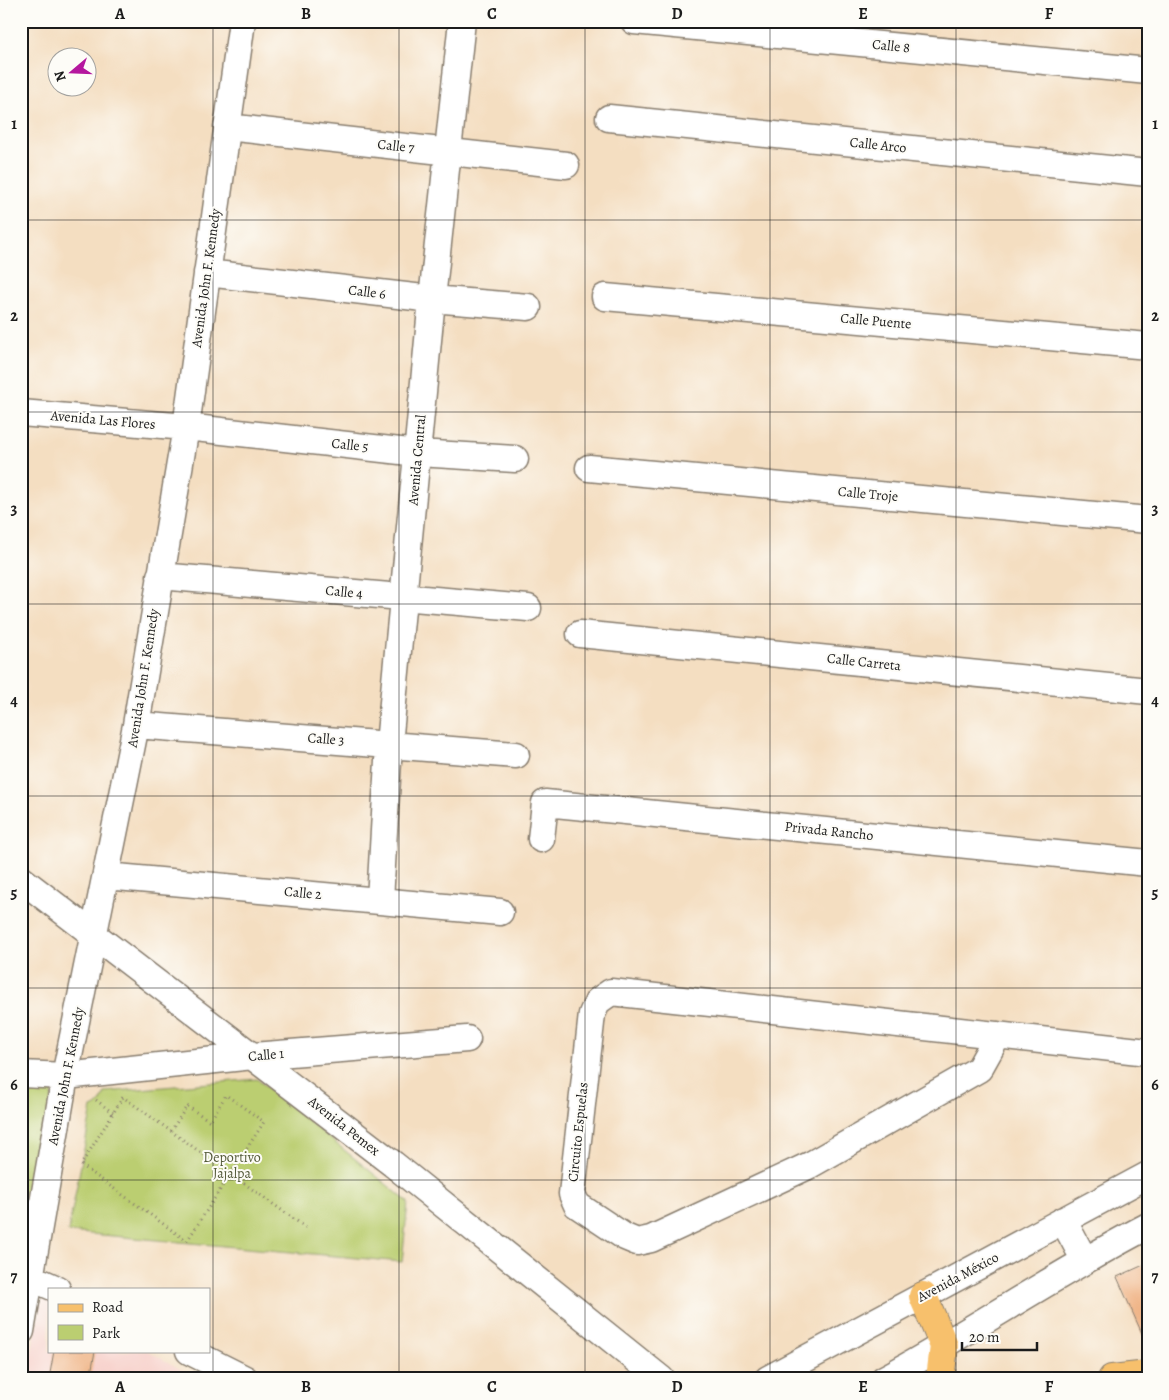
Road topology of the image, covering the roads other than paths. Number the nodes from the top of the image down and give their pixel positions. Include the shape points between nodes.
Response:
1 (242, 21) edge
2 (462, 21) edge
3 (643, 22) edge
4 (833, 30) edge
5 (1148, 71) edge
6 (608, 118) dead end
7 (227, 127) junction
8 (447, 152) junction
9 (566, 165) dead end
10 (1148, 173) edge
11 (207, 274) junction
12 (605, 297) dead end
13 (432, 299) junction
14 (528, 306) dead end
15 (1148, 346) edge
16 (21, 413) edge
17 (186, 427) junction
18 (418, 453) junction
19 (515, 459) dead end
20 (589, 468) dead end
21 (1148, 520) edge
22 (160, 576) junction
23 (404, 597) junction
24 (528, 608) dead end
25 (580, 634) dead end
26 (1148, 690) edge
27 (136, 725) junction
28 (389, 744) junction
29 (516, 755) dead end
30 (542, 839) dead end
31 (1148, 863) edge
32 (106, 876) junction
33 (21, 879) edge
34 (380, 900) junction
35 (500, 912) dead end
36 (94, 934) junction
37 (998, 1035) junction
38 (467, 1039) dead end
39 (1148, 1052) edge
40 (253, 1056) junction
41 (21, 1074) edge
42 (65, 1076) junction
43 (1148, 1175) edge
44 (1063, 1220) junction
45 (1148, 1226) edge
46 (1084, 1259) junction
47 (26, 1275) edge
48 (55, 1288) edge
49 (923, 1296) junction
50 (21, 1331) edge
51 (944, 1346) junction
52 (191, 1352) edge
53 (1148, 1375) edge
54 (245, 1379) edge
55 (661, 1379) edge
56 (768, 1379) edge
57 (884, 1379) edge
58 (940, 1379) edge
59 (1112, 1379) edge

1 - 7 street, Avenida John F. Kennedy
2 - 8 street, Avenida Central
3 - 4 street, Calle 8
4 - 5 street, Calle 8
6 - 10 street, Calle Arco
7 - 8 street, Calle 7
7 - 11 street, Avenida John F. Kennedy
8 - 9 street, Calle 7
8 - 13 street, Avenida Central
11 - 13 street, Calle 6
11 - 17 street, Avenida John F. Kennedy
12 - 15 street, Calle Puente
13 - 14 street, Calle 6
13 - 18 street, Avenida Central
16 - 17 street, Avenida Las Flores
17 - 18 street, Calle 5
17 - 22 street, Avenida John F. Kennedy
18 - 19 street, Calle 5
18 - 23 street, Avenida Central
20 - 21 street, Calle Troje
22 - 23 street, Calle 4
22 - 27 street, Avenida John F. Kennedy
23 - 24 street, Calle 4
23 - 28 street, Avenida Central
25 - 26 street, Calle Carreta
27 - 28 street, Calle 3
27 - 32 street, Avenida John F. Kennedy
28 - 29 street, Calle 3
28 - 34 street, Avenida Central
30 - 31 street, Privada Rancho via 546,804
32 - 34 street, Calle 2
32 - 36 street, Avenida John F. Kennedy
33 - 36 street, Avenida Pemex
34 - 35 street, Calle 2
36 - 40 street, Avenida Pemex
36 - 42 street, Avenida John F. Kennedy
37 - 37 street, Circuito Espuelas via 611,992 598,1001 592,1014 572,1194 577,1205 625,1237 638,1242 651,1239 810,1165 979,1069
37 - 39 street, Circuito Espuelas
38 - 40 street, Calle 1
40 - 42 street, Calle 1
40 - 55 street, Avenida Pemex
41 - 42 street, Calle 1
42 - 47 street, Avenida John F. Kennedy
43 - 44 street, Avenida México
44 - 46 street
44 - 49 street, Avenida México
45 - 46 street
46 - 51 street
47 - 48 street
47 - 50 street, Avenida John F. Kennedy
49 - 51 main road
49 - 56 street, Avenida México
51 - 57 street
51 - 58 main road
52 - 54 street
53 - 59 main road

